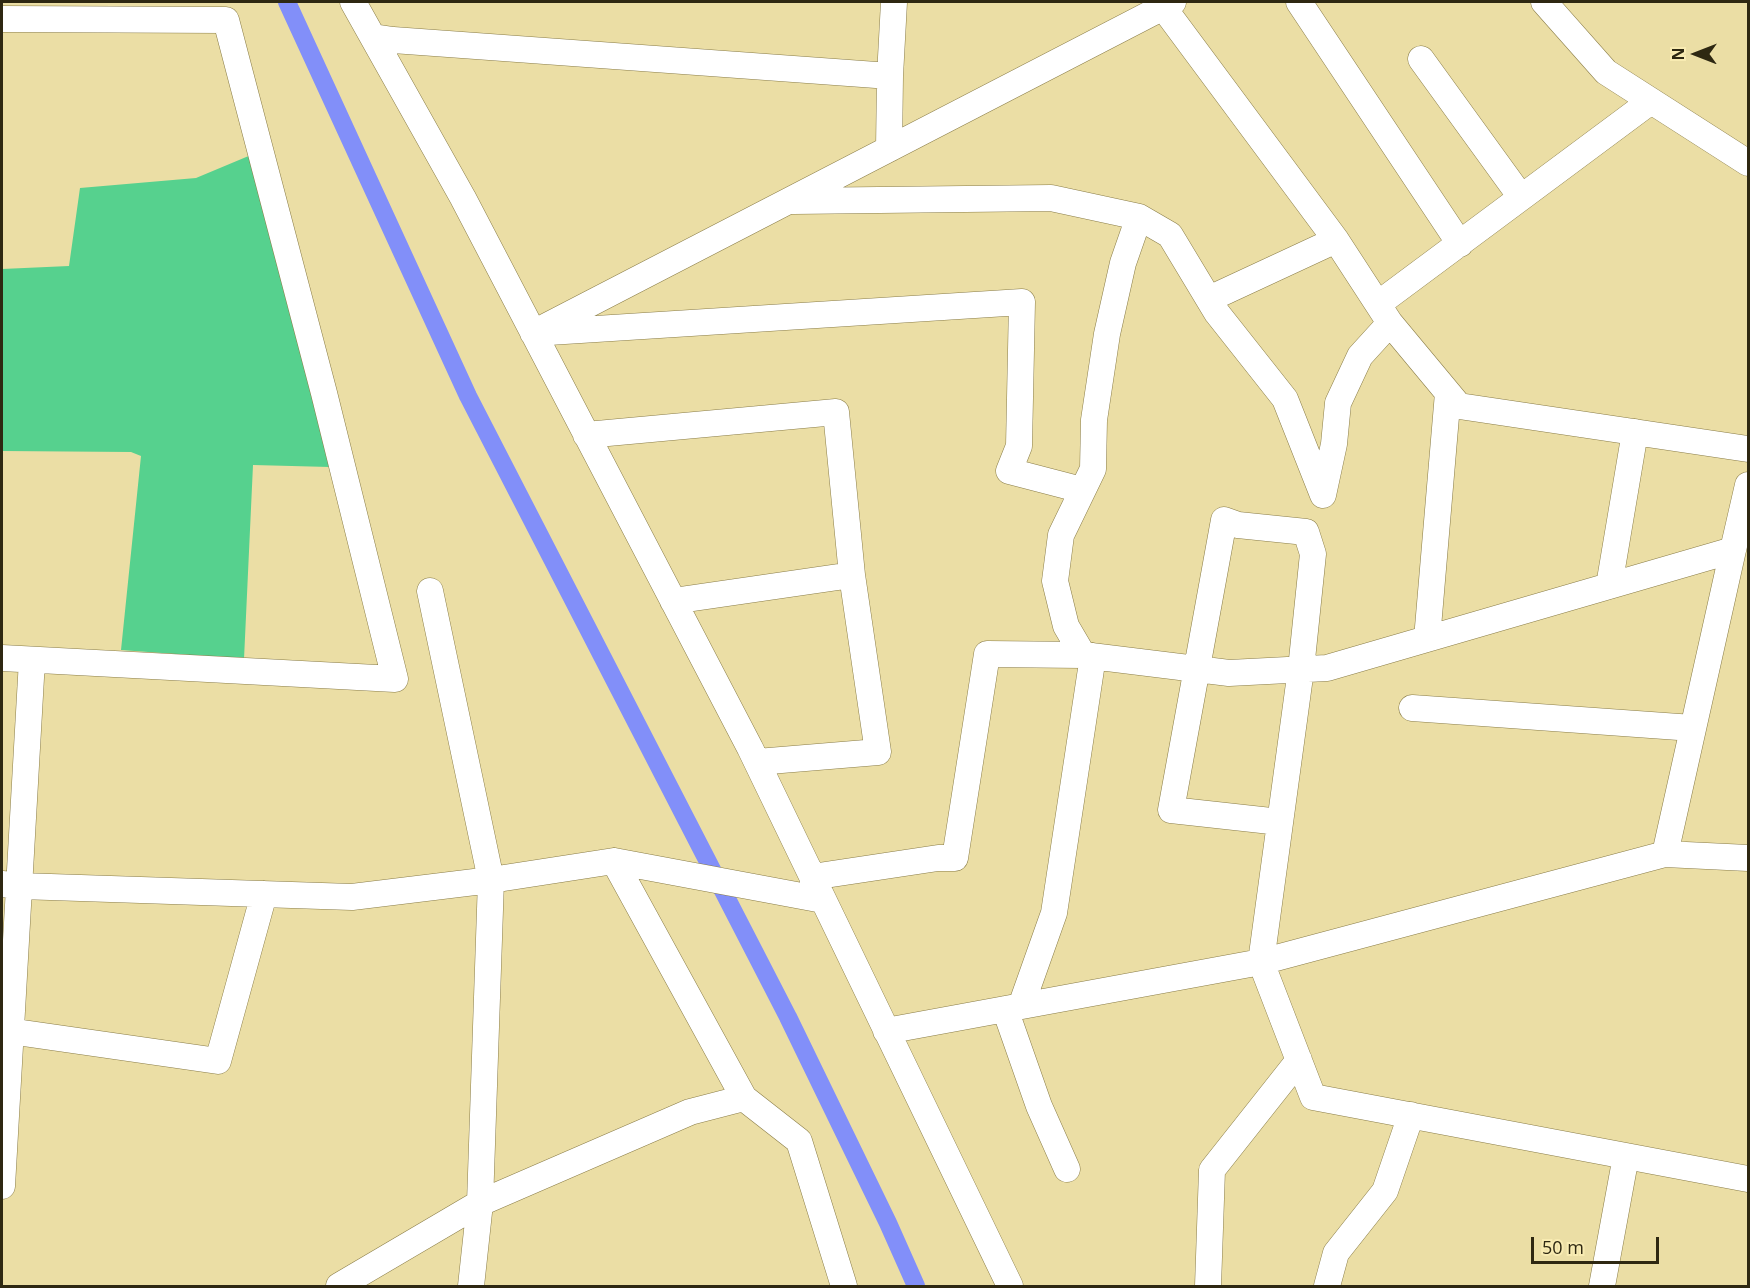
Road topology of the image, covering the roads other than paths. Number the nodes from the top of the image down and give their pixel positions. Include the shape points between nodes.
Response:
1 (353, 2) edge
2 (894, 2) edge
3 (1299, 2) edge
4 (1544, 2) edge
5 (1165, 3) edge
6 (148, 11) edge
7 (2, 19) edge
8 (373, 37) junction
9 (1421, 59) dead end
10 (890, 76) junction
11 (1651, 101) junction
12 (889, 149) junction
13 (1749, 163) edge
14 (1521, 197) junction
15 (787, 201) junction
16 (1139, 217) junction
17 (1335, 240) junction
18 (1460, 244) junction
19 (1209, 299) junction
20 (1384, 314) junction
21 (533, 333) junction
22 (1448, 393) junction
23 (1635, 432) junction
24 (586, 435) junction
25 (1749, 449) edge
26 (1749, 485) edge
27 (1082, 490) junction
28 (1737, 564) edge
29 (852, 575) junction
30 (1609, 586) junction
31 (430, 591) dead end
32 (673, 601) junction
33 (1426, 639) junction
34 (1088, 656) junction
35 (2, 658) edge
36 (32, 660) junction
37 (1197, 669) junction
38 (1301, 669) junction
39 (1412, 708) dead end
40 (1693, 728) junction
41 (757, 762) junction
42 (1280, 822) junction
43 (1665, 854) junction
44 (1749, 858) edge
45 (614, 861) junction
46 (812, 877) junction
47 (491, 880) junction
48 (11, 885) edge
49 (264, 894) junction
50 (823, 900) junction
51 (1261, 962) junction
52 (1013, 1007) junction
53 (6, 1030) edge
54 (886, 1031) junction
55 (1299, 1060) junction
56 (744, 1098) junction
57 (1411, 1115) junction
58 (1626, 1156) junction
59 (1067, 1169) dead end
60 (1749, 1179) edge
61 (2, 1186) edge
62 (480, 1203) junction
63 (339, 1287) edge
64 (471, 1287) edge
65 (844, 1287) edge
66 (1010, 1287) edge
67 (1208, 1287) edge
68 (1327, 1287) edge
69 (1602, 1287) edge

1 - 8 street
2 - 10 street
3 - 18 street
4 - 11 street via 1606,72
5 - 12 street
5 - 17 street
6 - 7 street
6 - 36 street via 226,20 395,680
8 - 10 street
8 - 21 street
9 - 14 street
10 - 12 street
11 - 13 street
11 - 14 street
12 - 15 street
14 - 18 street
15 - 16 street via 1051,198
15 - 21 street
16 - 19 street via 1170,235
16 - 27 street via 1107,334 1094,420 1093,469
17 - 19 street
17 - 20 street
18 - 20 street
19 - 20 street via 1285,399 1323,495 1338,404
20 - 22 street
21 - 24 street
21 - 27 street via 1022,302 1019,446 1010,471
22 - 23 street via 1459,406
22 - 33 street
23 - 25 street
23 - 30 street
24 - 29 street via 836,412
24 - 32 street
26 - 28 street
27 - 34 street via 1061,535 1055,581 1066,626
28 - 30 street
28 - 40 street
29 - 32 street
29 - 41 street via 878,752
30 - 33 street
31 - 47 street
32 - 41 street
33 - 38 street via 1327,668
34 - 37 street
34 - 46 street via 987,654 955,858
34 - 52 street via 1054,913
35 - 36 street
36 - 48 street
37 - 38 street via 1229,673
37 - 38 street via 1224,520 1306,532 1313,554
37 - 42 street via 1171,810
38 - 42 street
39 - 40 street
40 - 43 street
41 - 46 street
42 - 51 street
43 - 44 street
43 - 51 street
45 - 47 street
45 - 50 street
45 - 56 street
46 - 50 street
47 - 49 street via 352,897
47 - 62 street
48 - 49 street
48 - 53 street
49 - 53 street via 218,1061
50 - 54 street
51 - 52 street
51 - 55 street
52 - 54 street
52 - 59 street via 1039,1106
53 - 61 street
54 - 66 street
55 - 57 street via 1313,1097
55 - 67 street via 1212,1170
56 - 62 street via 690,1112
56 - 65 street via 798,1142
57 - 58 street
57 - 68 street via 1385,1191 1335,1253
58 - 60 street
58 - 69 street
62 - 63 street
62 - 64 street

